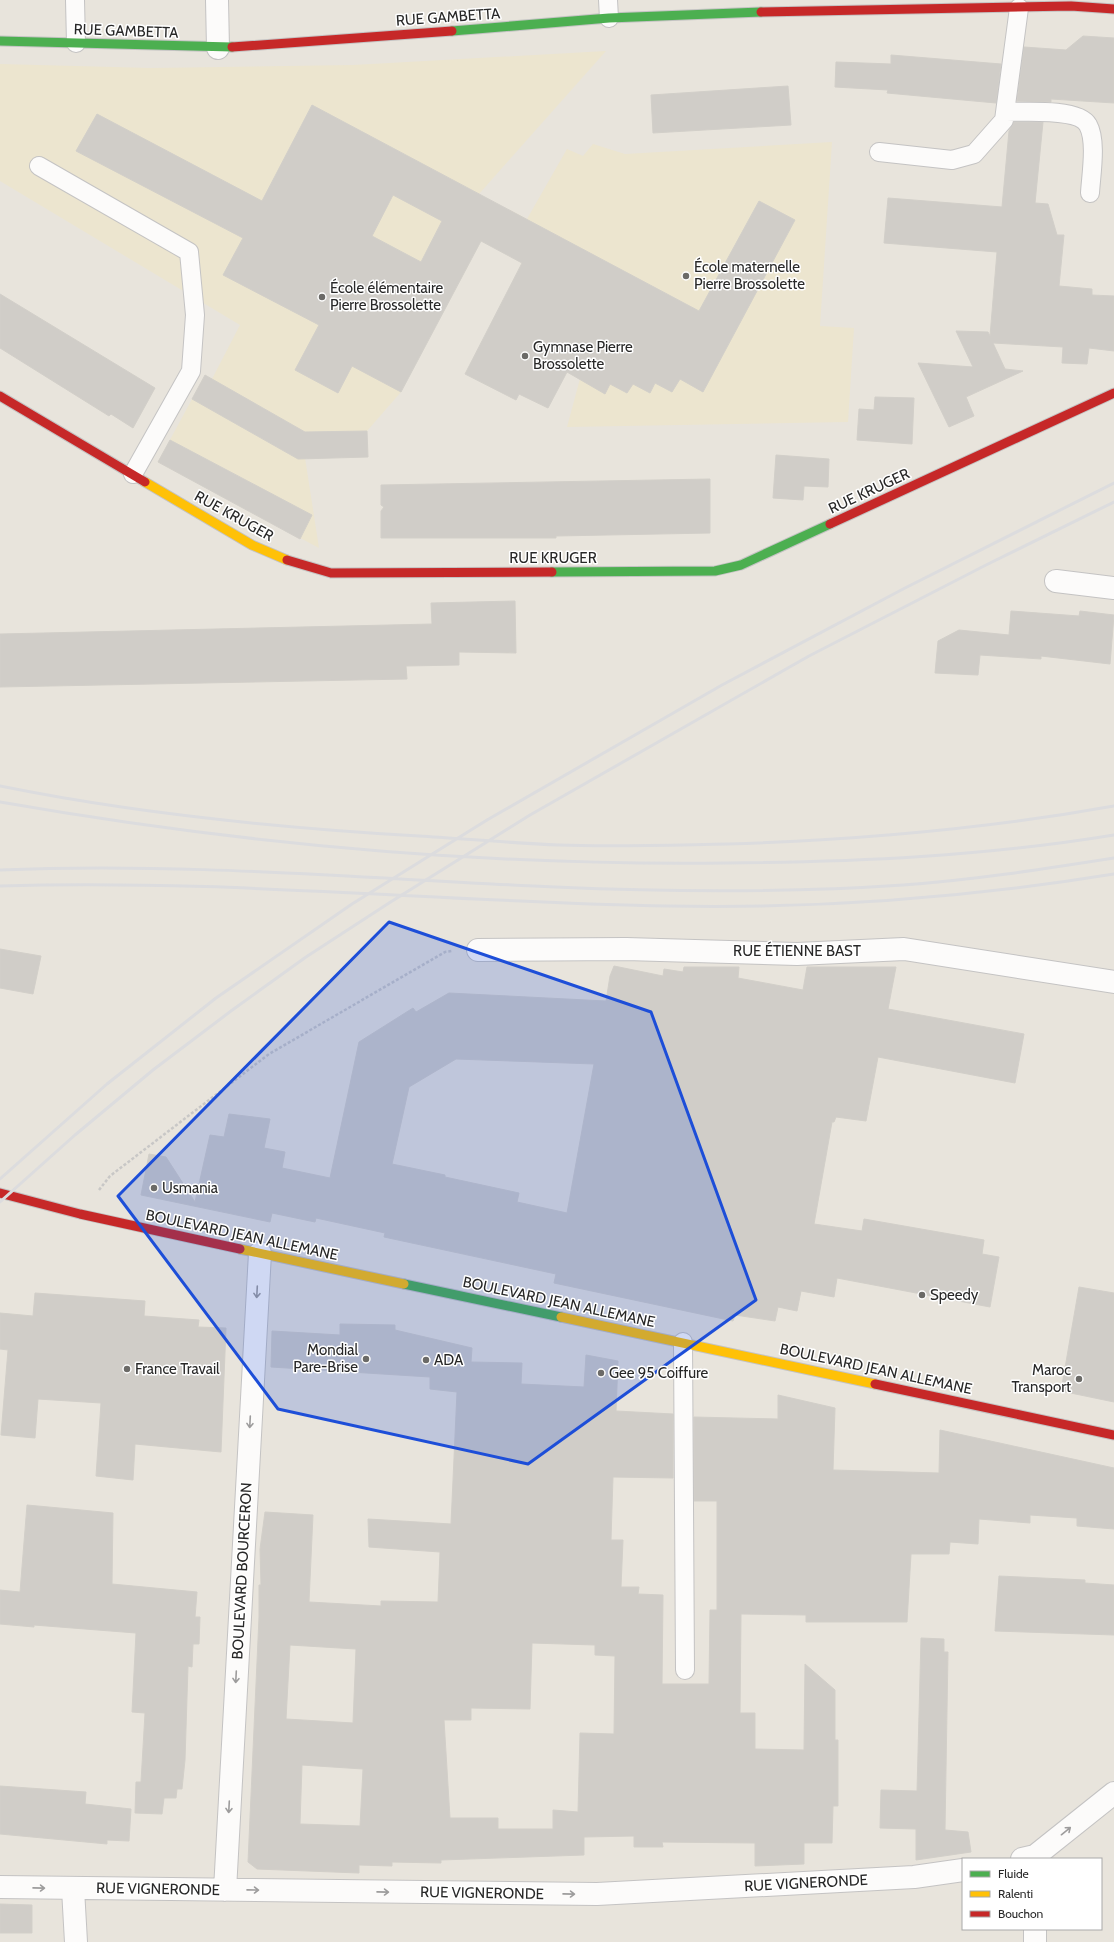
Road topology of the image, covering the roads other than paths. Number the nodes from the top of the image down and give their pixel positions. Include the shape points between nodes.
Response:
1 (75, 0) edge
2 (217, 0) edge
3 (608, 0) edge
4 (1019, 8) junction
5 (1114, 9) edge
6 (609, 18) junction
7 (0, 40) edge
8 (76, 44) junction
9 (218, 48) junction
10 (1005, 112) junction
11 (879, 152) dead end
12 (39, 166) dead end
13 (1090, 193) dead end
14 (1114, 393) edge
15 (0, 396) edge
16 (133, 474) junction
17 (1056, 581) dead end
18 (1114, 588) edge
19 (478, 950) road end
20 (1114, 982) edge
21 (0, 1193) edge
22 (260, 1253) junction
23 (683, 1342) junction
24 (1114, 1435) edge
25 (685, 1670) dead end
26 (1114, 1793) edge
27 (1031, 1858) edge
28 (962, 1870) edge
29 (0, 1887) edge
30 (73, 1889) junction
31 (225, 1890) junction
32 (1035, 1930) edge
33 (76, 1942) edge
34 (1035, 1942) edge

1 - 8 lane
2 - 9 street
3 - 6 lane
4 - 5 street, RUE GAMBETTA via 1071,6
4 - 6 street, RUE GAMBETTA via 776,10
4 - 10 lane
6 - 9 street, RUE GAMBETTA
7 - 8 street, RUE GAMBETTA
8 - 9 street, RUE GAMBETTA
10 - 11 lane via 1004,120 974,154 952,160
10 - 13 lane via 1056,113 1081,117 1088,125 1093,142
12 - 16 lane via 189,252 195,316 191,371
14 - 16 street, RUE KRUGER via 741,565 715,571 331,574 291,562 252,545
15 - 16 street, RUE KRUGER
17 - 18 street
19 - 20 street, RUE ÉTIENNE BAST via 626,949 797,954 904,949
21 - 22 street, BOULEVARD JEAN ALLEMANE via 80,1214
22 - 23 street, BOULEVARD JEAN ALLEMANE
22 -> 31 street, BOULEVARD BOURCERON
23 - 24 street, BOULEVARD JEAN ALLEMANE
23 - 25 lane
27 -> 26 street
31 -> 28 street, RUE VIGNERONDE via 597,1894 914,1877
29 -> 30 street, RUE VIGNERONDE
30 - 31 street, RUE VIGNERONDE
30 - 33 street
32 - 34 street

